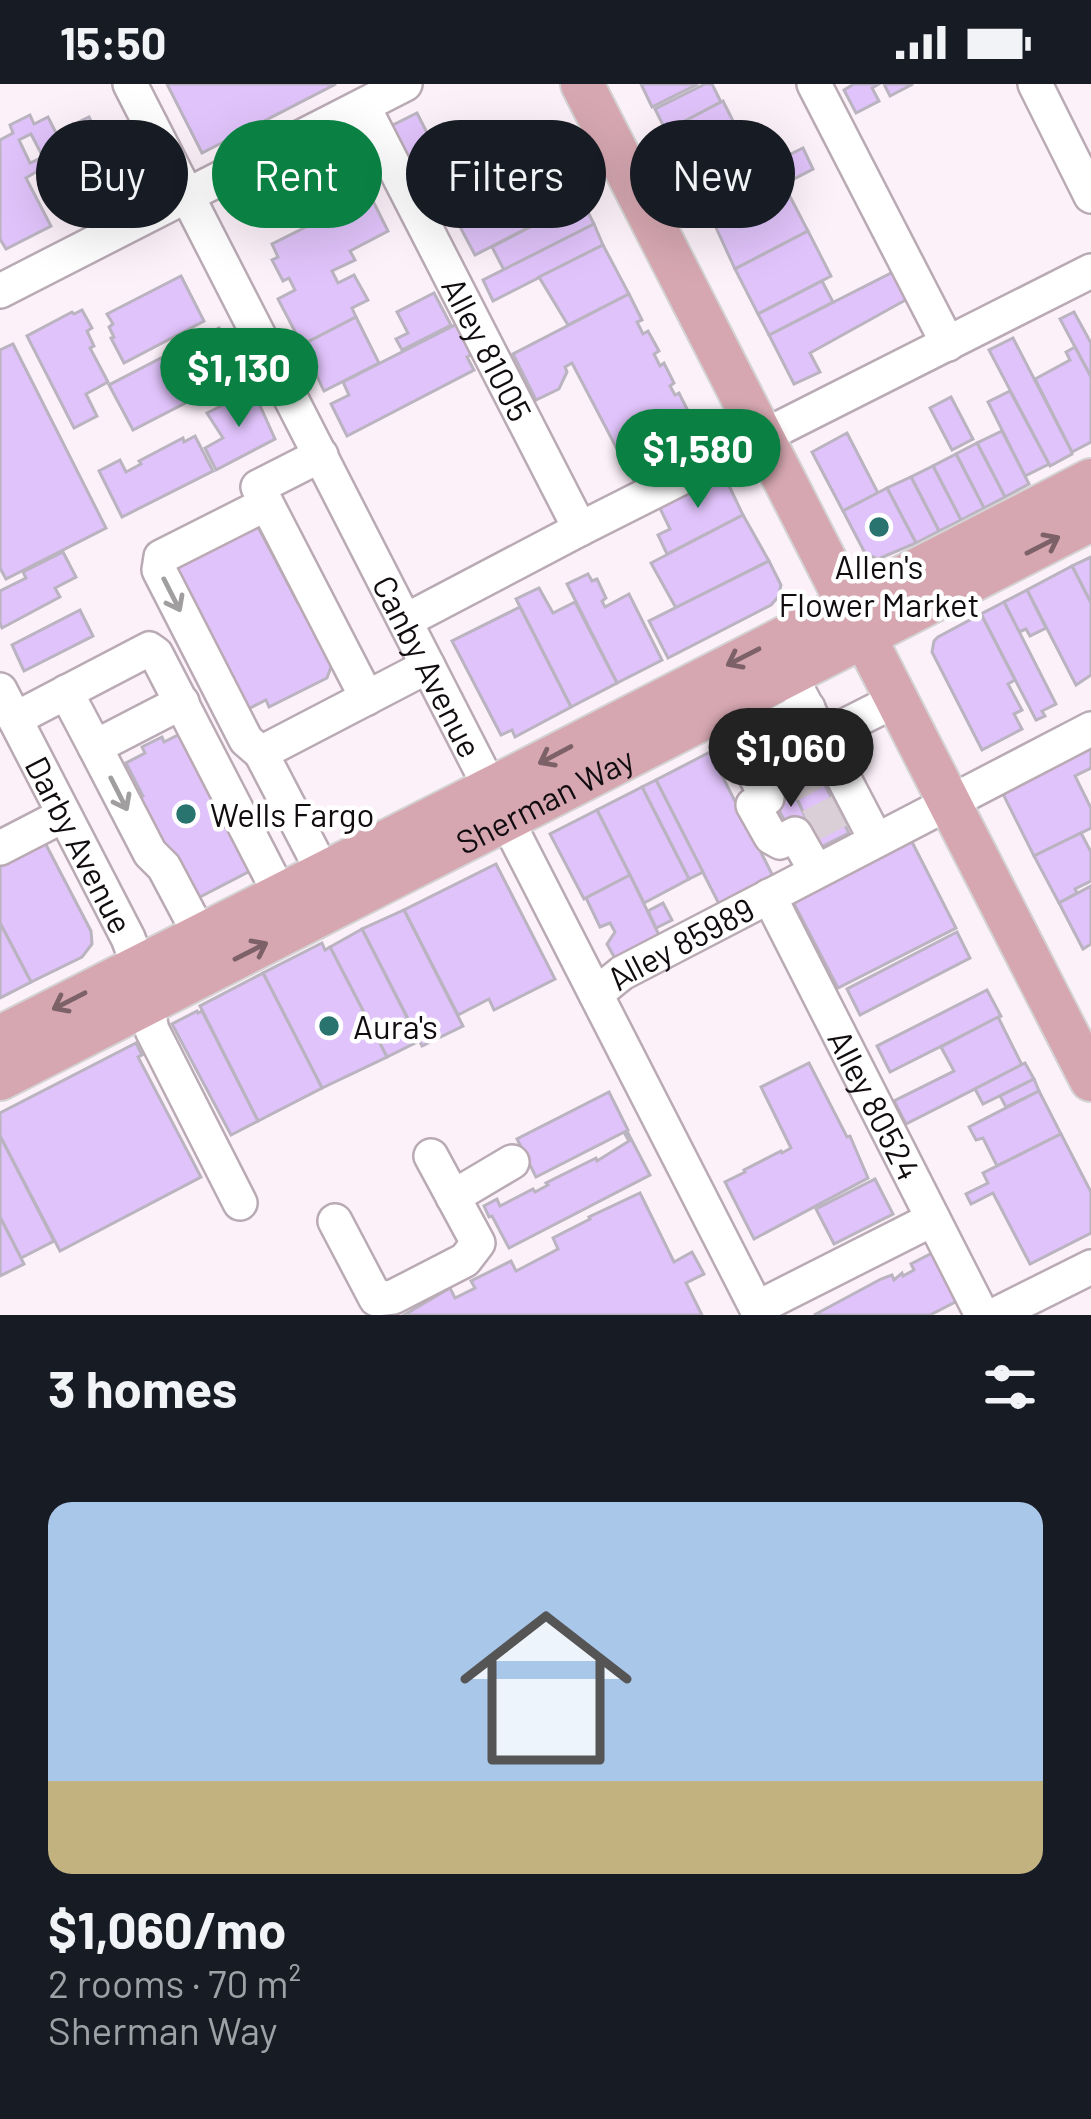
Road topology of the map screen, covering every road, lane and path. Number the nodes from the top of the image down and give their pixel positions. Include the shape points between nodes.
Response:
1 (130, 84) edge
2 (405, 84) edge
3 (582, 84) edge
4 (814, 84) edge
5 (1035, 84) edge
6 (363, 106) junction
7 (148, 120) edge
8 (188, 195) edge
9 (1091, 196) edge
10 (188, 198) edge
11 (124, 228) edge
12 (1091, 271) edge
13 (0, 291) edge
14 (948, 344) junction
15 (762, 438) junction
16 (321, 455) junction
17 (1091, 479) edge
18 (266, 504) junction
19 (1091, 520) edge
20 (580, 530) junction
21 (405, 621) junction
22 (856, 621) junction
23 (428, 666) junction
24 (66, 692) junction
25 (367, 698) junction
26 (896, 700) junction
27 (182, 702) junction
28 (7, 704) edge
29 (1091, 729) edge
30 (95, 747) junction
31 (786, 747) junction
32 (260, 753) junction
33 (945, 796) junction
34 (500, 804) junction
35 (64, 815) junction
36 (834, 834) junction
37 (0, 848) edge
38 (150, 854) junction
39 (323, 872) junction
40 (98, 880) junction
41 (280, 894) junction
42 (769, 896) junction
43 (200, 935) junction
44 (143, 986) junction
45 (596, 994) junction
46 (0, 1037) edge
47 (0, 1078) edge
48 (1091, 1080) edge
49 (431, 1156) dead end
50 (512, 1162) dead end
51 (453, 1197) junction
52 (240, 1203) dead end
53 (933, 1219) junction
54 (335, 1221) dead end
55 (1091, 1267) edge
56 (759, 1312) edge
57 (982, 1315) edge
58 (995, 1315) edge

1 - 7 street, Canby Avenue
2 - 6 street
3 - 15 main road
4 - 14 street
5 - 9 street
6 - 8 street
6 - 20 street, Alley 81005
10 - 16 street, Canby Avenue
11 - 13 street
12 - 14 street
14 - 15 street
15 - 20 street
15 - 22 main road
16 - 18 street via 258,488
16 - 21 street, Canby Avenue
17 - 22 main road, Sherman Way
18 - 25 street
18 -> 32 street via 161,557 159,570
22 -> 19 main road, Sherman Way
20 - 21 street
21 - 23 street, Canby Avenue
22 - 26 main road
22 - 31 main road, Sherman Way
22 -> 34 main road, Sherman Way
23 - 25 street
23 - 34 street, Canby Avenue
24 - 27 street via 149,650
24 - 28 street
24 - 30 street
25 - 32 street
26 - 31 street
26 - 33 main road
27 - 30 street
27 - 41 street
28 - 35 street, Darby Avenue
29 - 33 street, Alley 85989
30 -> 38 street
31 - 34 main road, Sherman Way
31 - 36 street
31 - 36 street via 753,805 780,842
32 - 39 street
33 - 36 street, Alley 85989
33 - 48 main road
34 - 39 main road, Sherman Way
44 -> 34 main road, Sherman Way
34 - 45 street, Canby Avenue
35 - 37 street
35 - 40 street, Darby Avenue
36 - 42 street, Alley 85989
38 - 40 street
38 - 43 street
39 - 41 main road, Sherman Way
40 - 44 street, Darby Avenue
41 - 43 main road, Sherman Way
42 - 45 street, Alley 85989 via 617,975
42 - 53 street, Alley 80524
43 - 44 main road, Sherman Way
44 -> 46 main road, Sherman Way
44 - 47 main road, Sherman Way
44 - 52 street, Darby Avenue via 154,1036
45 - 56 street, Canby Avenue
49 - 51 street
50 - 51 street
51 - 54 street via 478,1243 465,1261 393,1297 376,1299
53 - 56 street
53 - 57 street, Alley 80524
55 - 58 street

